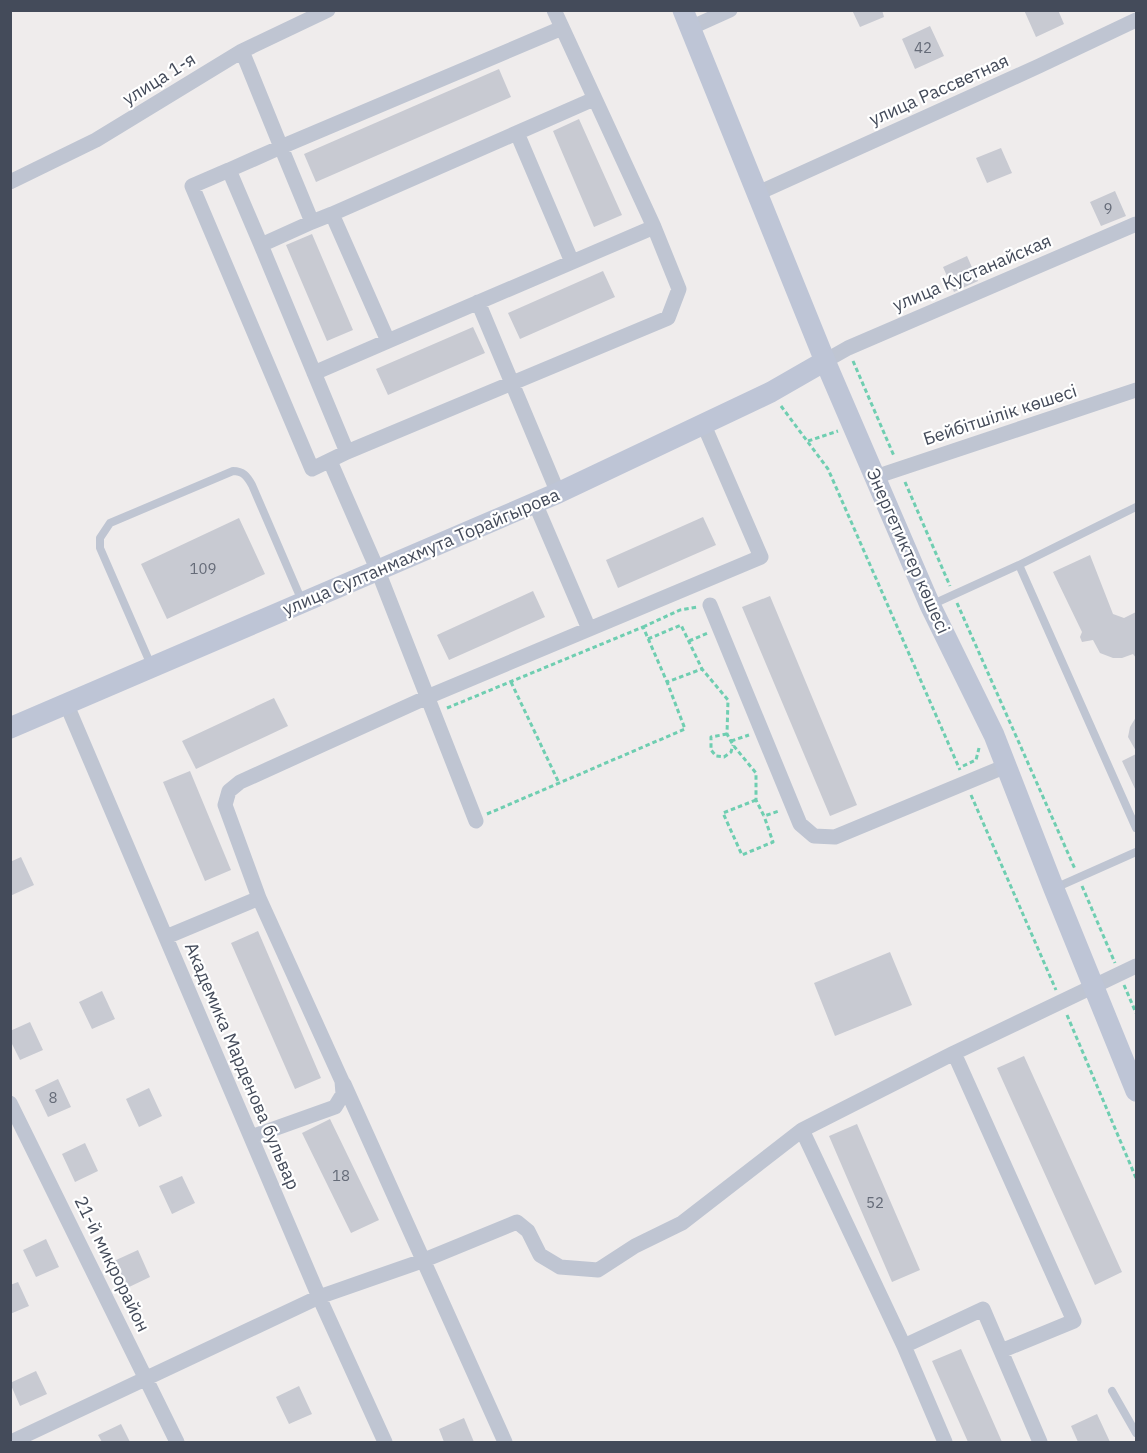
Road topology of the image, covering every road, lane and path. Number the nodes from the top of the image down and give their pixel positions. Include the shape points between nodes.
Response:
1 (328, 10) edge
2 (554, 10) edge
3 (730, 10) edge
4 (687, 19) edge
5 (1137, 20) edge
6 (562, 28) junction
7 (242, 51) junction
8 (594, 99) junction
9 (517, 133) junction
10 (281, 147) junction
11 (229, 170) junction
12 (10, 182) edge
13 (756, 194) junction
14 (333, 214) junction
15 (312, 222) junction
16 (1137, 224) edge
17 (654, 227) junction
18 (261, 245) junction
19 (572, 262) junction
20 (478, 302) junction
21 (388, 341) junction
22 (848, 348) junction
23 (825, 361) junction
24 (314, 373) junction
25 (512, 383) junction
26 (1137, 390) edge
27 (703, 423) junction
28 (347, 452) junction
29 (330, 461) junction
30 (900, 468) junction
31 (875, 477) junction
32 (558, 493) junction
33 (535, 503) junction
34 (1137, 507) edge
35 (1019, 565) junction
36 (378, 571) junction
37 (954, 595) junction
38 (303, 603) junction
39 (710, 605) joint
40 (930, 605) junction
41 (643, 627) junction
42 (589, 629) junction
43 (648, 639) junction
44 (503, 664) junction
45 (152, 666) junction
46 (702, 669) junction
47 (511, 682) junction
48 (667, 682) junction
49 (430, 696) junction
50 (66, 703) junction
51 (10, 728) edge
52 (727, 734) junction
53 (980, 741) dead end
54 (733, 745) junction
55 (1006, 766) junction
56 (951, 772) dead end
57 (559, 783) junction
58 (756, 800) junction
59 (793, 806) junction
60 (764, 816) junction
61 (481, 818) joint
62 (1137, 828) edge
63 (1137, 852) edge
64 (1079, 877) junction
65 (1054, 889) junction
66 (259, 898) junction
67 (166, 937) junction
68 (1137, 966) edge
69 (1119, 974) junction
70 (1094, 986) junction
71 (1137, 1013) edge
72 (954, 1053) junction
73 (342, 1081) junction
74 (1137, 1091) edge
75 (10, 1103) edge
76 (802, 1130) junction
77 (251, 1137) junction
78 (422, 1261) junction
79 (319, 1297) junction
80 (904, 1346) junction
81 (1001, 1351) junction
82 (146, 1379) junction
83 (1112, 1390) dead end
84 (1137, 1432) edge
85 (11, 1443) edge
86 (177, 1443) edge
87 (385, 1443) edge
88 (506, 1443) edge
89 (945, 1443) edge
90 (1040, 1443) edge

1 - 7 street, улица 1-я
2 - 6 street
3 - 4 street
4 - 13 main road, Энергетиктер көшесі
5 - 13 street, улица Рассветная
6 - 8 street
6 - 10 street
7 - 10 street
7 - 12 street, улица 1-я via 96,140
8 - 9 street
8 - 17 street
9 - 14 street
9 - 19 street
10 - 11 street
10 - 15 street
11 - 18 street
11 - 29 street via 192,186 312,469
13 - 23 main road, Энергетиктер көшесі
14 - 15 street
14 - 21 street
15 - 18 street
16 - 22 street, улица Кустанайская
17 - 19 street
17 - 25 street via 679,289 668,318
18 - 24 street
19 - 20 street
20 - 21 street
20 - 25 street
21 - 24 street
22 - 23 street, улица Кустанайская
22 - 30 path
23 - 27 main road, улица Султанмахмута Торайгырова via 771,392
23 - 31 main road, Энергетиктер көшесі
24 - 28 street
25 - 28 street
25 - 32 street
26 - 30 street, Бейбітшілік көшесі
27 - 32 main road, улица Султанмахмута Торайгырова
27 - 42 street via 761,557
28 - 29 street
29 - 36 street
30 - 31 street, Бейбітшілік көшесі
30 - 37 path
31 - 40 main road, Энергетиктер көшесі
32 - 33 main road, улица Султанмахмута Торайгырова
33 - 36 main road, улица Султанмахмута Торайгырова
33 - 42 street
34 - 35 lane
35 - 37 lane
35 - 62 lane
36 - 38 main road, улица Султанмахмута Торайгырова
36 - 49 street
37 - 40 lane
37 - 64 path
38 - 45 main road, улица Султанмахмута Торайгырова
38 - 45 lane via 252,484 240,471 233,471 110,523 100,538 100,548
39 - 41 path via 680,610
39 - 59 street
40 - 55 main road, Энергетиктер көшесі
41 - 43 path
41 - 47 path
42 - 44 street
43 - 46 path via 681,625
43 - 48 path
44 - 47 path
44 - 49 street
45 - 50 main road, улица Султанмахмута Торайгырова
46 - 48 path
46 - 52 path via 728,700
47 - 49 path via 440,711
47 - 57 path
48 - 57 path via 685,729
49 - 61 street
49 - 66 street via 240,782 229,791 225,805
50 - 51 main road, улица Султанмахмута Торайгырова
50 - 67 street, Академика Марденова бульвар
52 - 54 path
52 - 54 path via 711,737 711,750 724,757
53 - 56 path via 976,760
54 - 58 path via 756,773
55 - 59 street via 835,837 814,836 800,824
55 - 65 main road, Энергетиктер көшесі
57 - 61 path
58 - 60 path
58 - 60 path via 723,813 742,855 773,842
59 - 60 path
63 - 64 lane
64 - 65 lane
64 - 69 path
65 - 70 main road, Энергетиктер көшесі
66 - 67 street
66 - 73 street
67 - 77 street, Академика Марденова бульвар
68 - 69 street
69 - 70 street
69 - 71 path
70 - 72 street
70 - 74 main road, Энергетиктер көшесі
72 - 76 street
72 - 81 street via 1074,1321
73 - 77 street via 343,1094 335,1107
73 - 78 street
75 - 82 street, 21-й микрорайон
76 - 78 street via 682,1222 598,1270 560,1267 540,1255 528,1231 517,1222
76 - 80 street
77 - 79 street, Академика Марденова бульвар
78 - 79 street
78 - 88 street
79 - 82 street
79 - 87 street, Академика Марденова бульвар
80 - 81 street via 983,1309
80 - 89 street
81 - 90 street
82 - 85 street
82 - 86 street, 21-й микрорайон
83 - 84 lane

